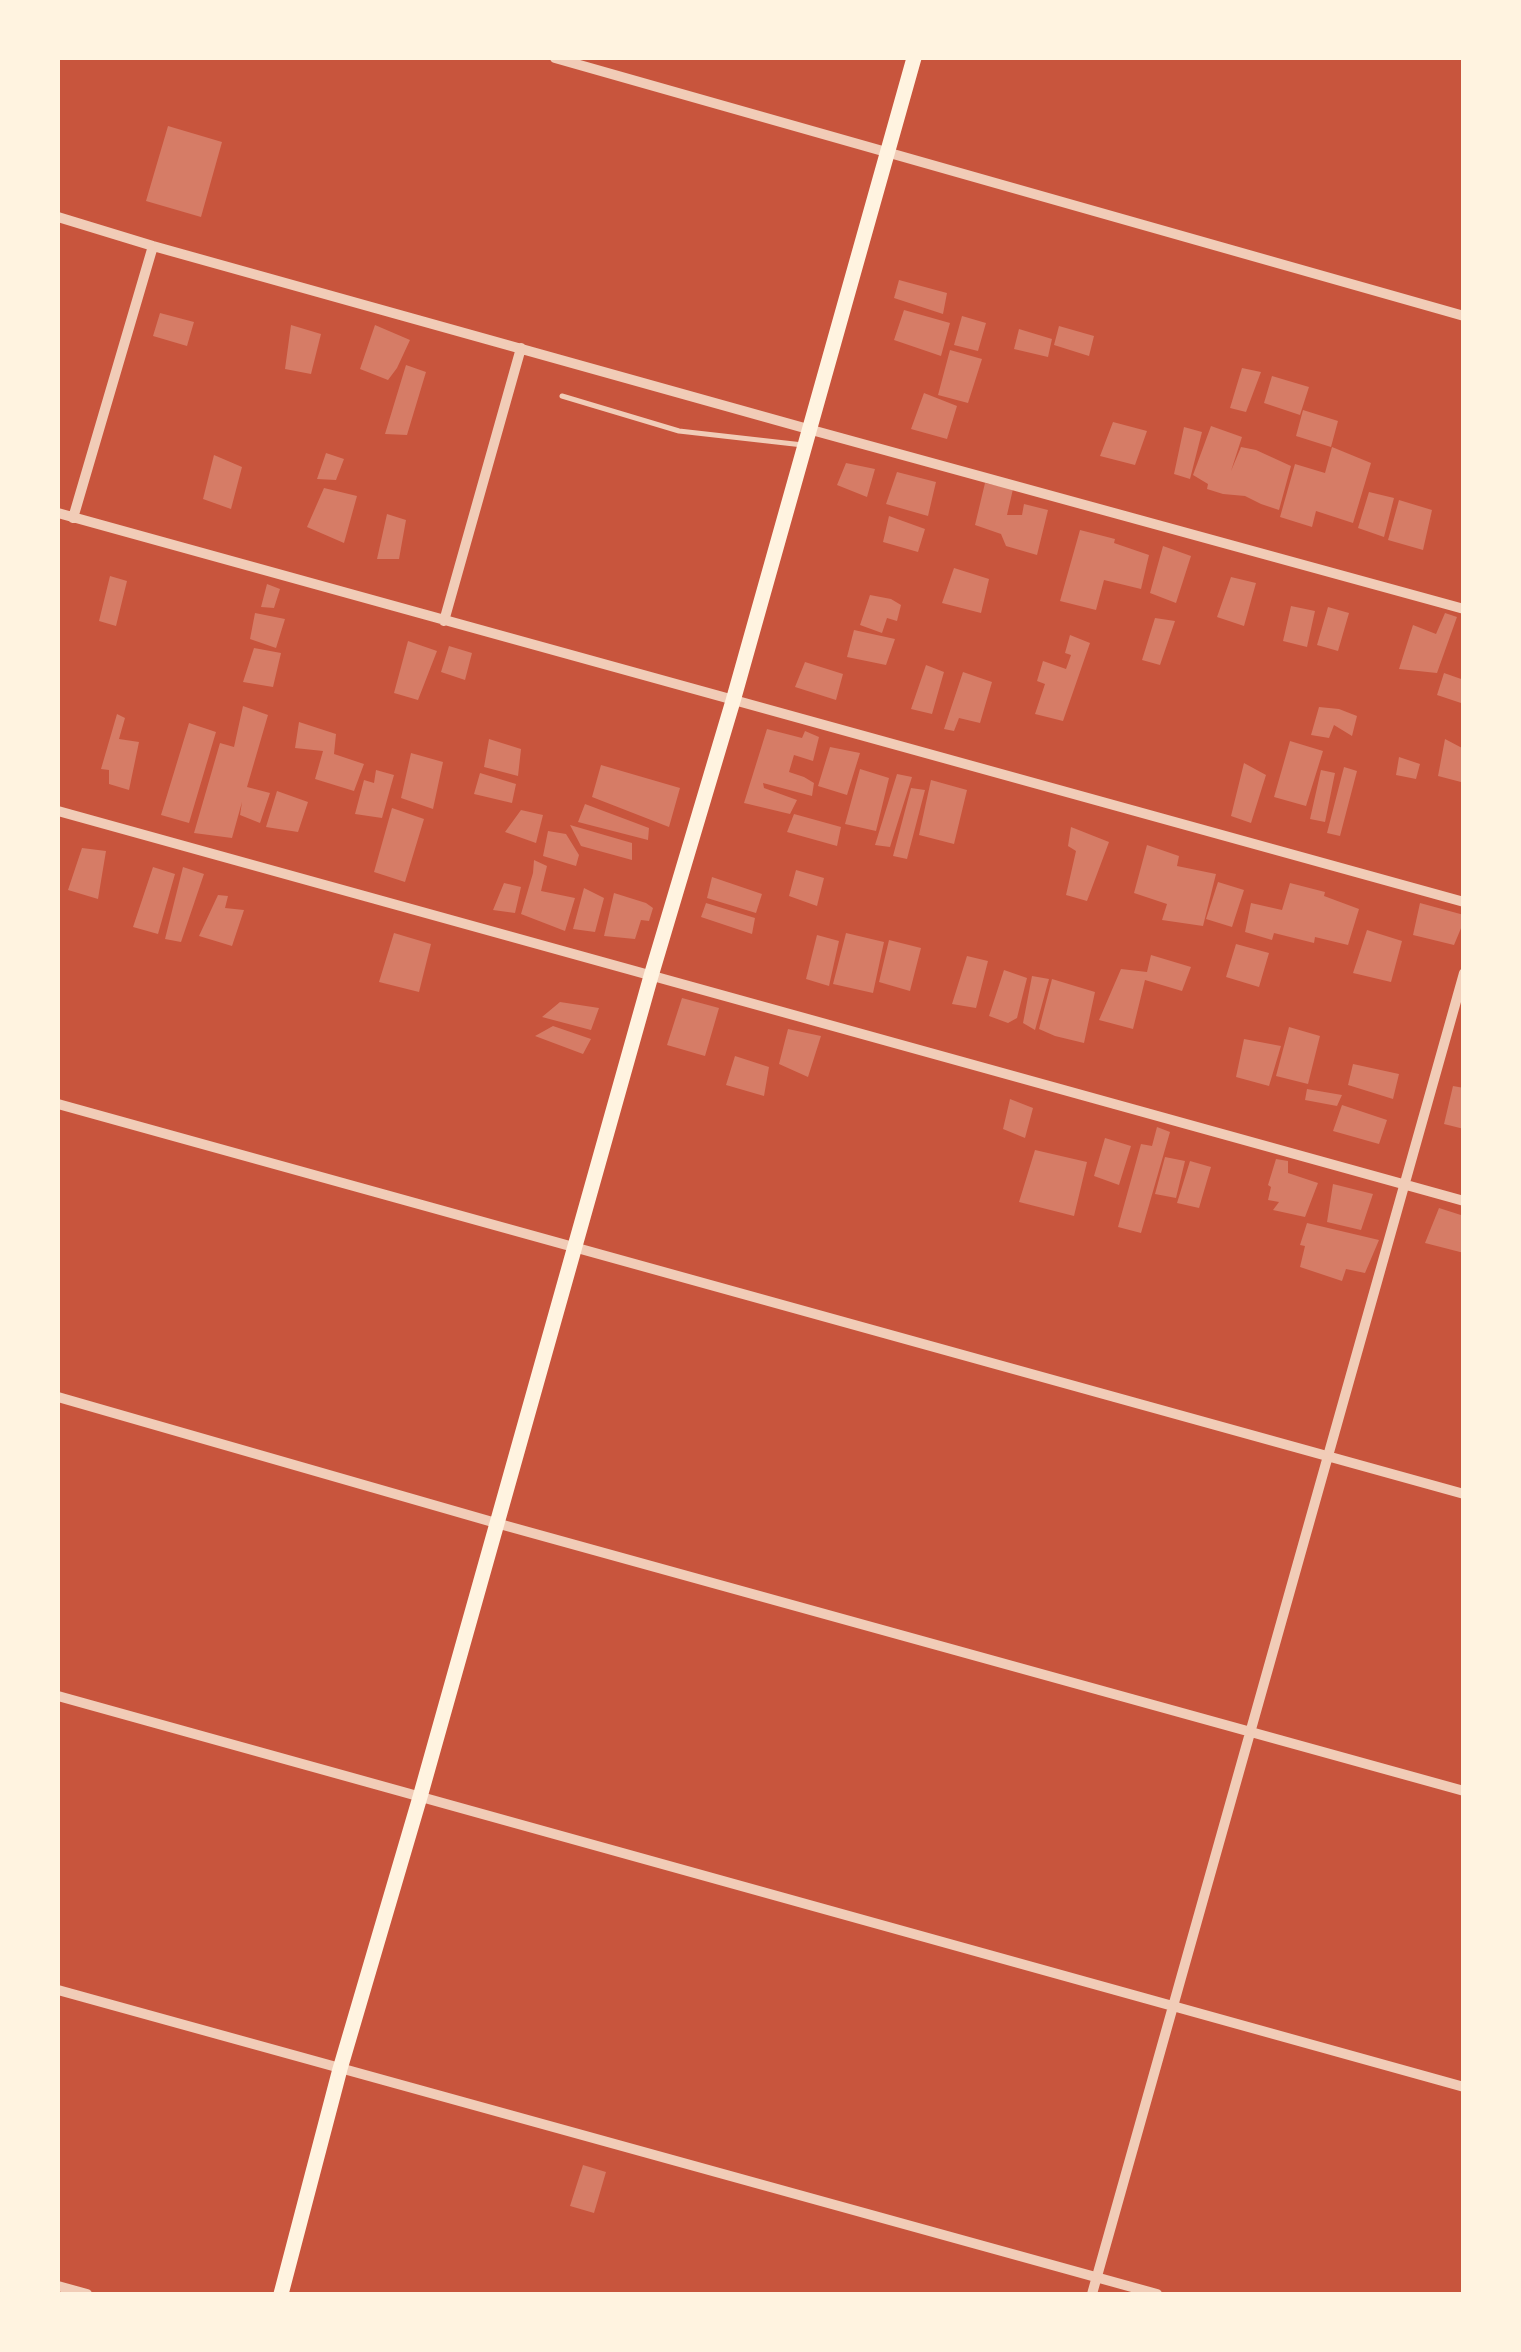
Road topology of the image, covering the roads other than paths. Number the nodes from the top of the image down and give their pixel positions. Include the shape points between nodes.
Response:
1 (555, 58) edge
2 (914, 58) edge
3 (599, 63) edge
4 (888, 152) junction
5 (58, 217) edge
6 (153, 246) junction
7 (1464, 316) edge
8 (521, 348) junction
9 (562, 396) dead end
10 (808, 428) junction
11 (804, 445) junction
12 (58, 513) edge
13 (73, 518) junction
14 (1464, 609) edge
15 (444, 621) junction
16 (733, 701) junction
17 (58, 811) edge
18 (1464, 902) edge
19 (1464, 974) edge
20 (651, 976) junction
21 (58, 1104) edge
22 (1404, 1184) junction
23 (1464, 1201) edge
24 (573, 1248) junction
25 (58, 1397) edge
26 (1328, 1457) junction
27 (1464, 1494) edge
28 (496, 1523) junction
29 (58, 1696) edge
30 (1250, 1731) junction
31 (1464, 1791) edge
32 (420, 1797) junction
33 (58, 1990) edge
34 (1174, 2005) junction
35 (340, 2069) junction
36 (1464, 2087) edge
37 (1097, 2278) junction
38 (58, 2286) edge
39 (87, 2294) edge
40 (281, 2294) edge
41 (1092, 2294) edge
42 (1157, 2294) edge

1 - 3 street
2 - 4 main road
3 - 4 street
4 - 7 street
4 - 10 main road
5 - 6 street
6 - 8 street
6 - 13 street
8 - 10 street
8 - 15 street
9 - 11 lane via 680,431
10 - 11 main road
10 - 14 street
11 - 16 main road
12 - 13 street
13 - 15 street
15 - 16 street
16 - 18 street
16 - 20 main road
17 - 20 street
19 - 22 street
20 - 22 street
20 - 24 main road
21 - 24 street
22 - 23 street
22 - 26 street
24 - 26 street
24 - 28 main road
25 - 28 street
26 - 27 street
26 - 30 street
28 - 30 street
28 - 32 main road
29 - 32 street
30 - 31 street
30 - 34 street
32 - 34 street
32 - 35 main road
33 - 35 street
34 - 36 street
34 - 37 street
35 - 37 street
35 - 40 main road
37 - 41 street
37 - 42 street
38 - 39 street

